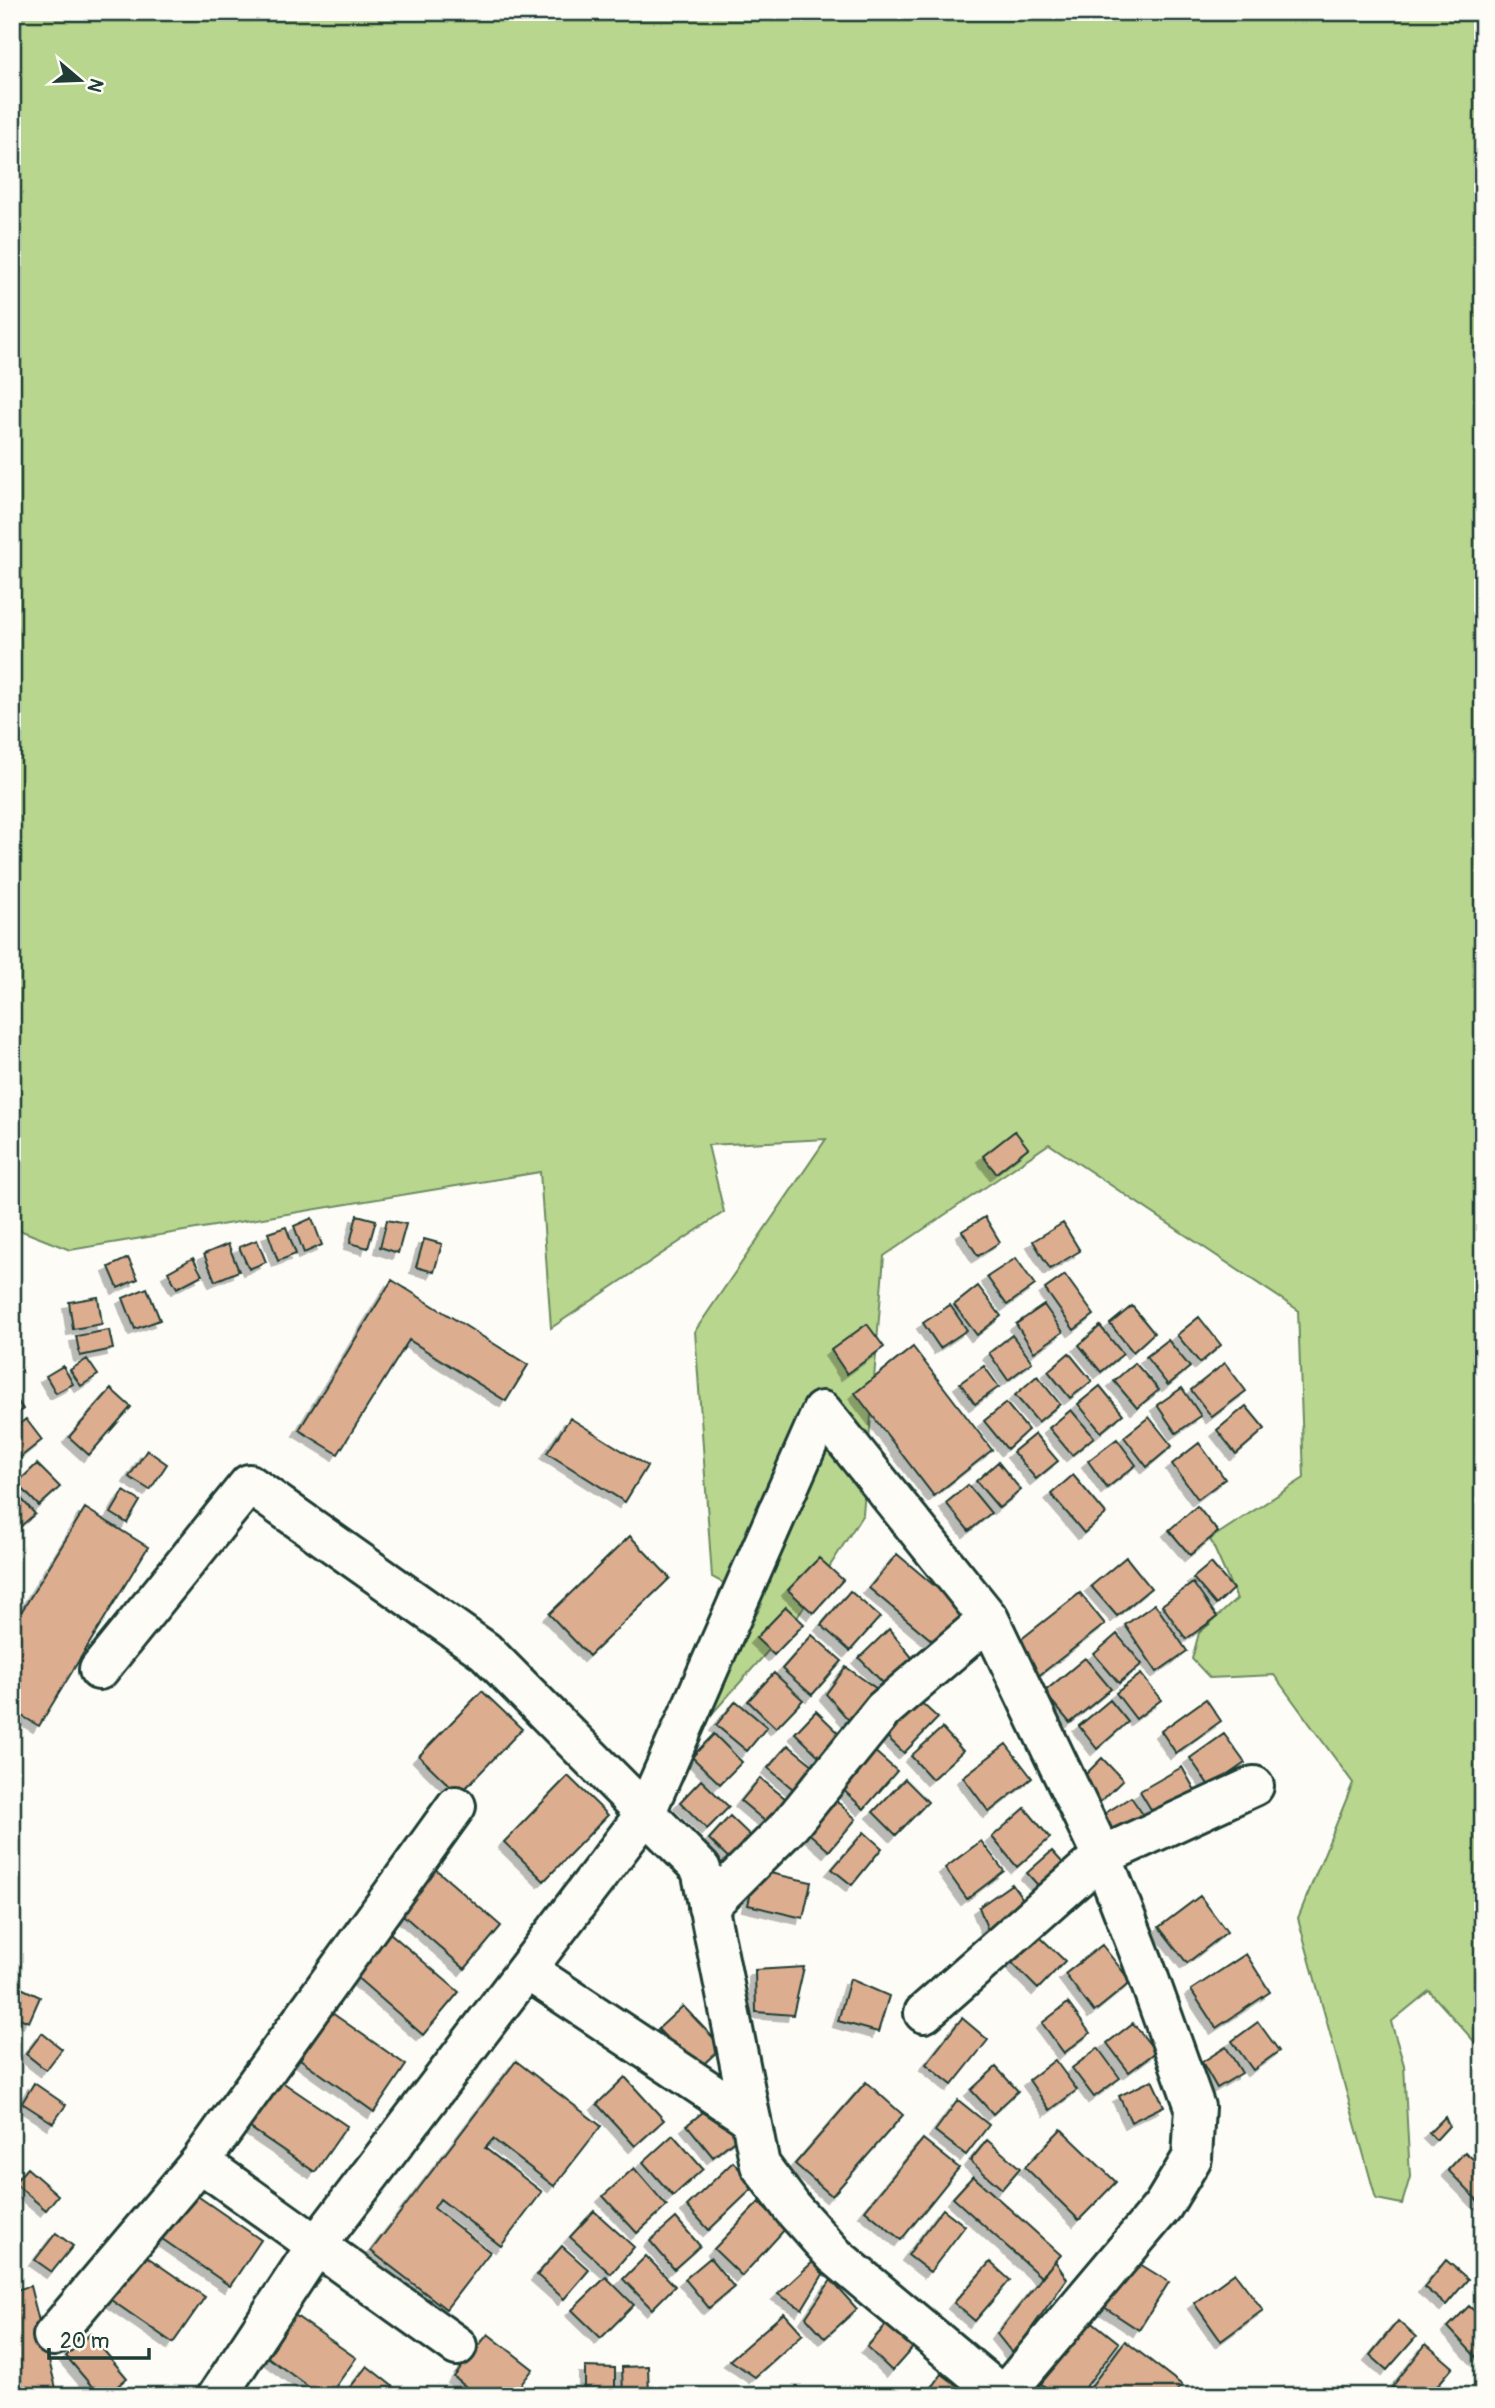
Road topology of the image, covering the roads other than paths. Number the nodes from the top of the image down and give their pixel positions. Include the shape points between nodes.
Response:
1 (989, 1619) junction
2 (99, 1670) dead end
3 (1254, 1786) dead end
4 (456, 1807) dead end
5 (645, 1814) junction
6 (1102, 1856) junction
7 (708, 1907) junction
8 (527, 1970) junction
9 (924, 2013) dead end
10 (751, 2119) junction
11 (200, 2162) junction
12 (316, 2246) junction
13 (54, 2336) dead end
14 (457, 2346) dead end
15 (216, 2396) edge
16 (1003, 2396) edge

1 - 5 street via 822,1411
1 - 6 street
1 - 7 street via 883,1710 791,1824
2 - 5 street via 249,1484 485,1651
3 - 6 street
4 - 11 street
5 - 7 street via 701,1869
5 - 8 street
6 - 9 street
6 - 16 street via 1195,2107 1192,2158 1163,2206
7 - 10 street
8 - 10 street
8 - 12 street
10 - 16 street via 760,2165 835,2256
11 - 12 street
11 - 13 street
12 - 14 street
12 - 15 street

